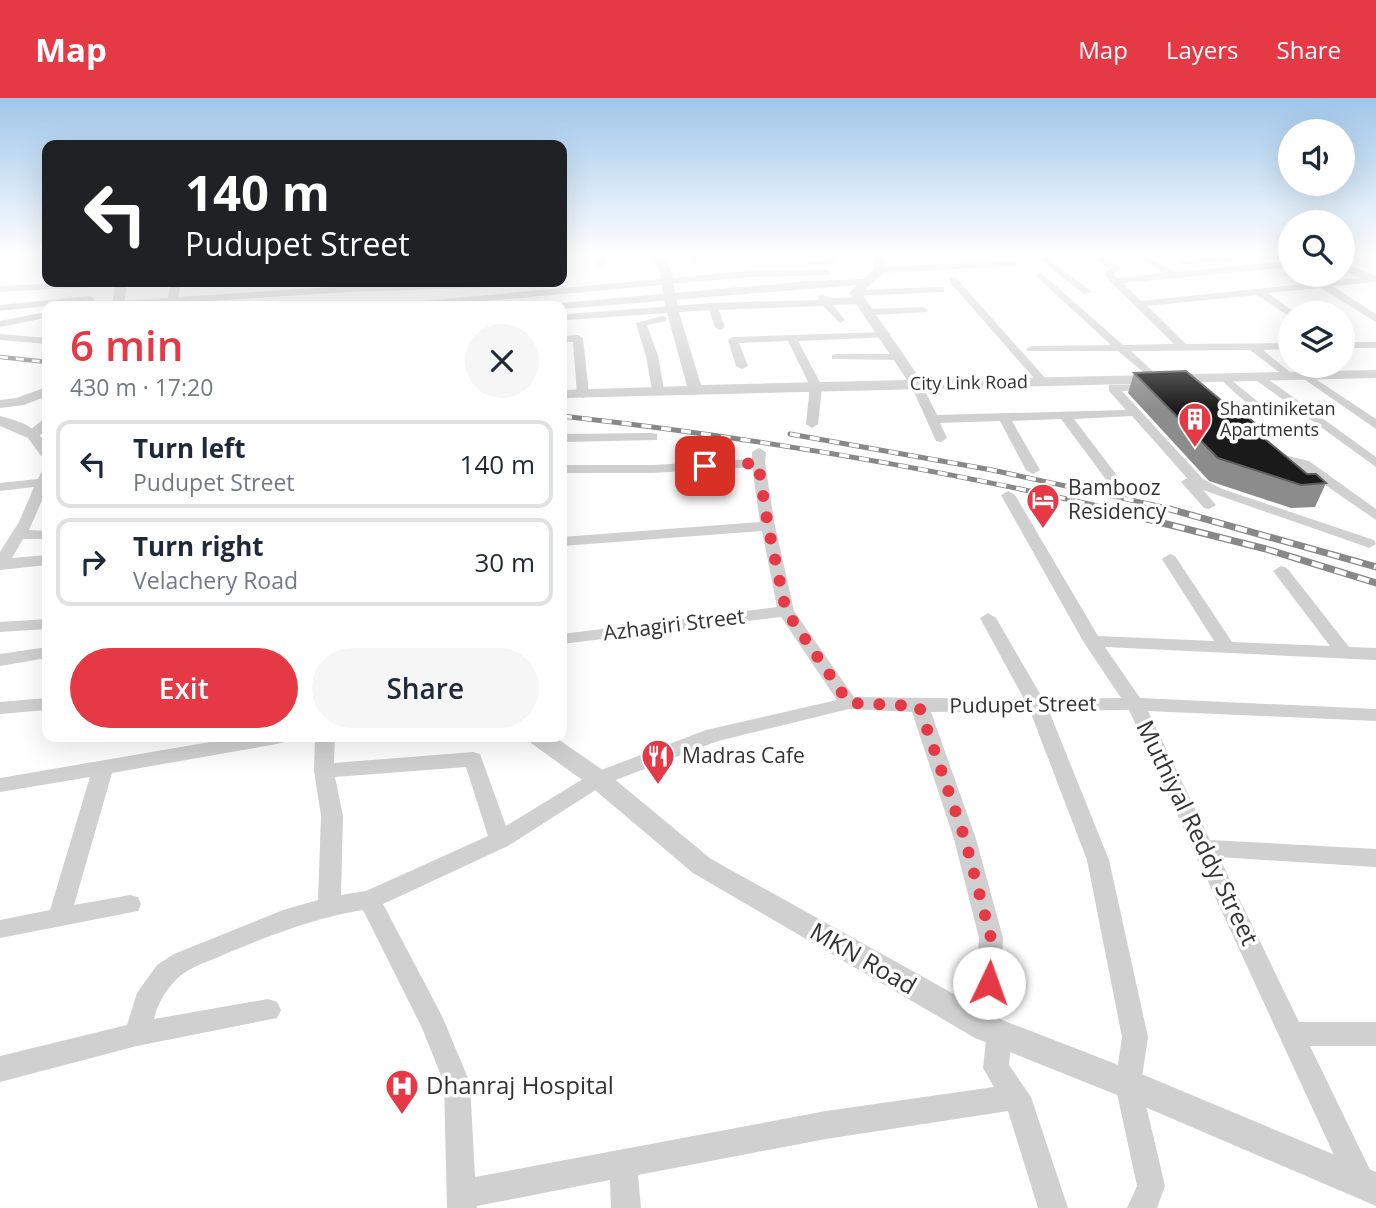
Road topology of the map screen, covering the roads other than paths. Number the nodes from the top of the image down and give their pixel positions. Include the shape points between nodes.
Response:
1 (712, 306) edge
2 (605, 307) edge
3 (678, 307) edge
4 (696, 307) edge
5 (829, 307) edge
6 (866, 307) edge
7 (977, 307) edge
8 (1075, 307) edge
9 (1142, 307) edge
10 (1357, 307) edge
11 (672, 308) junction
12 (923, 310) dead end
13 (870, 312) junction
14 (42, 316) edge
15 (567, 317) edge
16 (1376, 319) edge
17 (840, 320) dead end
18 (0, 324) edge
19 (720, 327) dead end
20 (887, 335) junction
21 (0, 337) edge
22 (791, 337) junction
23 (567, 339) edge
24 (42, 341) edge
25 (1355, 345) edge
26 (1376, 345) edge
27 (1278, 346) edge
28 (1183, 347) junction
29 (1253, 347) junction
30 (1120, 348) junction
31 (1031, 349) dead end
32 (836, 357) dead end
33 (900, 357) junction
34 (742, 366) dead end
35 (1278, 368) edge
36 (1355, 374) edge
37 (1376, 374) edge
38 (1278, 375) edge
39 (1258, 376) junction
40 (1225, 377) junction
41 (1309, 378) edge
42 (1155, 379) junction
43 (1099, 381) junction
44 (1043, 382) junction
45 (916, 383) junction
46 (816, 386) junction
47 (1184, 386) junction
48 (695, 389) junction
49 (658, 390) junction
50 (42, 393) edge
51 (567, 394) edge
52 (583, 394) junction
53 (0, 404) edge
54 (1213, 412) edge
55 (1127, 414) junction
56 (1065, 416) junction
57 (1004, 417) junction
58 (933, 419) junction
59 (0, 420) edge
60 (812, 424) dead end
61 (1376, 425) edge
62 (652, 437) dead end
63 (567, 438) edge
64 (940, 438) dead end
65 (1252, 438) junction
66 (42, 444) edge
67 (1264, 456) edge
68 (1376, 463) edge
69 (567, 469) edge
70 (1034, 470) dead end
71 (1283, 474) edge
72 (42, 479) edge
73 (0, 486) edge
74 (42, 486) edge
75 (1118, 486) dead end
76 (1008, 495) dead end
77 (1209, 505) dead end
78 (1376, 516) edge
79 (768, 526) junction
80 (19, 534) junction
81 (42, 535) edge
82 (567, 542) edge
83 (1369, 543) dead end
84 (1170, 559) dead end
85 (42, 560) edge
86 (0, 564) edge
87 (1281, 571) dead end
88 (786, 611) junction
89 (988, 618) dead end
90 (42, 624) edge
91 (0, 627) edge
92 (567, 638) edge
93 (1092, 641) junction
94 (1225, 645) junction
95 (1345, 653) junction
96 (42, 654) edge
97 (1376, 654) edge
98 (0, 660) edge
99 (849, 703) junction
100 (42, 704) edge
101 (1135, 704) junction
102 (1037, 705) junction
103 (919, 706) junction
104 (0, 708) edge
105 (1376, 715) edge
106 (249, 742) edge
107 (325, 742) edge
108 (546, 742) edge
109 (103, 768) junction
110 (324, 771) junction
111 (598, 779) junction
112 (0, 785) edge
113 (500, 840) junction
114 (1205, 848) junction
115 (1376, 858) edge
116 (369, 900) junction
117 (130, 904) dead end
118 (329, 906) junction
119 (59, 918) junction
120 (3, 929) dead end
121 (268, 1010) dead end
122 (993, 1031) junction
123 (137, 1034) junction
124 (1293, 1034) junction
125 (1376, 1034) edge
126 (0, 1069) edge
127 (1128, 1084) junction
128 (1017, 1097) junction
129 (623, 1163) junction
130 (1369, 1186) edge
131 (462, 1201) edge
132 (626, 1208) edge
133 (1053, 1208) edge
134 (1142, 1208) edge

1 - 19 street
2 - 11 street
3 - 11 street
4 - 11 street
5 - 17 street
6 - 13 street
7 - 44 street
8 - 30 street
9 - 28 street
10 - 16 street
11 - 15 street
11 - 48 street
11 - 49 street via 641,323
12 - 13 street
13 - 20 street
14 - 18 street
20 - 22 street
20 - 33 street
21 - 24 street
22 - 34 street via 733,340
22 - 46 street
23 - 52 street via 578,338
25 - 26 street
27 - 29 street
28 - 29 street
28 - 30 street
29 - 35 street
30 - 31 street
30 - 42 street
32 - 33 street
33 - 45 street
36 - 37 street, City Link Road
38 - 39 street, City Link Road
39 - 40 street, City Link Road
39 - 68 street
40 - 47 street, City Link Road
40 - 65 street via 1260,406 1259,410 1229,413
41 - 61 street
42 - 43 street, City Link Road
42 - 47 street, City Link Road
43 - 44 street, City Link Road
43 - 55 street
44 - 45 street, City Link Road
45 - 46 street, City Link Road
45 - 58 street
46 - 48 street, City Link Road
46 - 60 street
47 - 83 street via 1113,388 1203,486
48 - 49 street, City Link Road
49 - 52 street, City Link Road
50 - 53 street
51 - 52 street, City Link Road
54 - 65 street
55 - 56 street
55 - 77 street
56 - 57 street
56 - 75 street
57 - 58 street
57 - 70 street
58 - 64 street
59 - 66 street
62 - 63 street
65 - 78 street via 1283,459 1304,464
67 - 71 street
69 - 79 street via 653,468 758,458
72 - 73 street
74 - 80 street
76 - 93 street, Muthiyal Reddy Street
79 - 82 street
79 - 88 street
80 - 81 street
80 - 86 street
84 - 94 street
85 - 86 street
87 - 95 street
88 - 92 street, Azhagiri Street
88 - 99 street
89 - 102 street
90 - 91 street
93 - 94 street
93 - 101 street, Muthiyal Reddy Street
94 - 95 street
95 - 97 street
96 - 98 street
99 - 103 street, Pudupet Street
99 - 111 street, Pudupet Street via 713,735
100 - 104 street
101 - 102 street, Pudupet Street
101 - 105 street, Pudupet Street
101 - 114 street, Muthiyal Reddy Street
102 - 103 street, Pudupet Street
102 - 127 street via 1098,860 1135,1037
103 - 122 street via 965,839 991,938
106 - 109 street
107 - 110 street
108 - 111 street, MKN Road
109 - 112 street
109 - 119 street
110 - 113 street via 473,759
110 - 118 street via 331,816
111 - 113 street, Pudupet Street
111 - 122 street, MKN Road via 702,866
113 - 116 street, Pudupet Street
114 - 115 street
114 - 124 street, Muthiyal Reddy Street
116 - 118 street, Pudupet Street
116 - 131 street via 433,1024 457,1083
117 - 119 street
118 - 123 street, Pudupet Street via 183,961 166,974 146,1001
119 - 120 street
121 - 123 street
122 - 127 street, MKN Road
122 - 128 street via 996,1068
123 - 126 street
124 - 125 street
124 - 130 street, Muthiyal Reddy Street
127 - 130 street, MKN Road
127 - 134 street via 1151,1186
128 - 129 street via 827,1125
128 - 133 street
129 - 131 street
129 - 132 street

